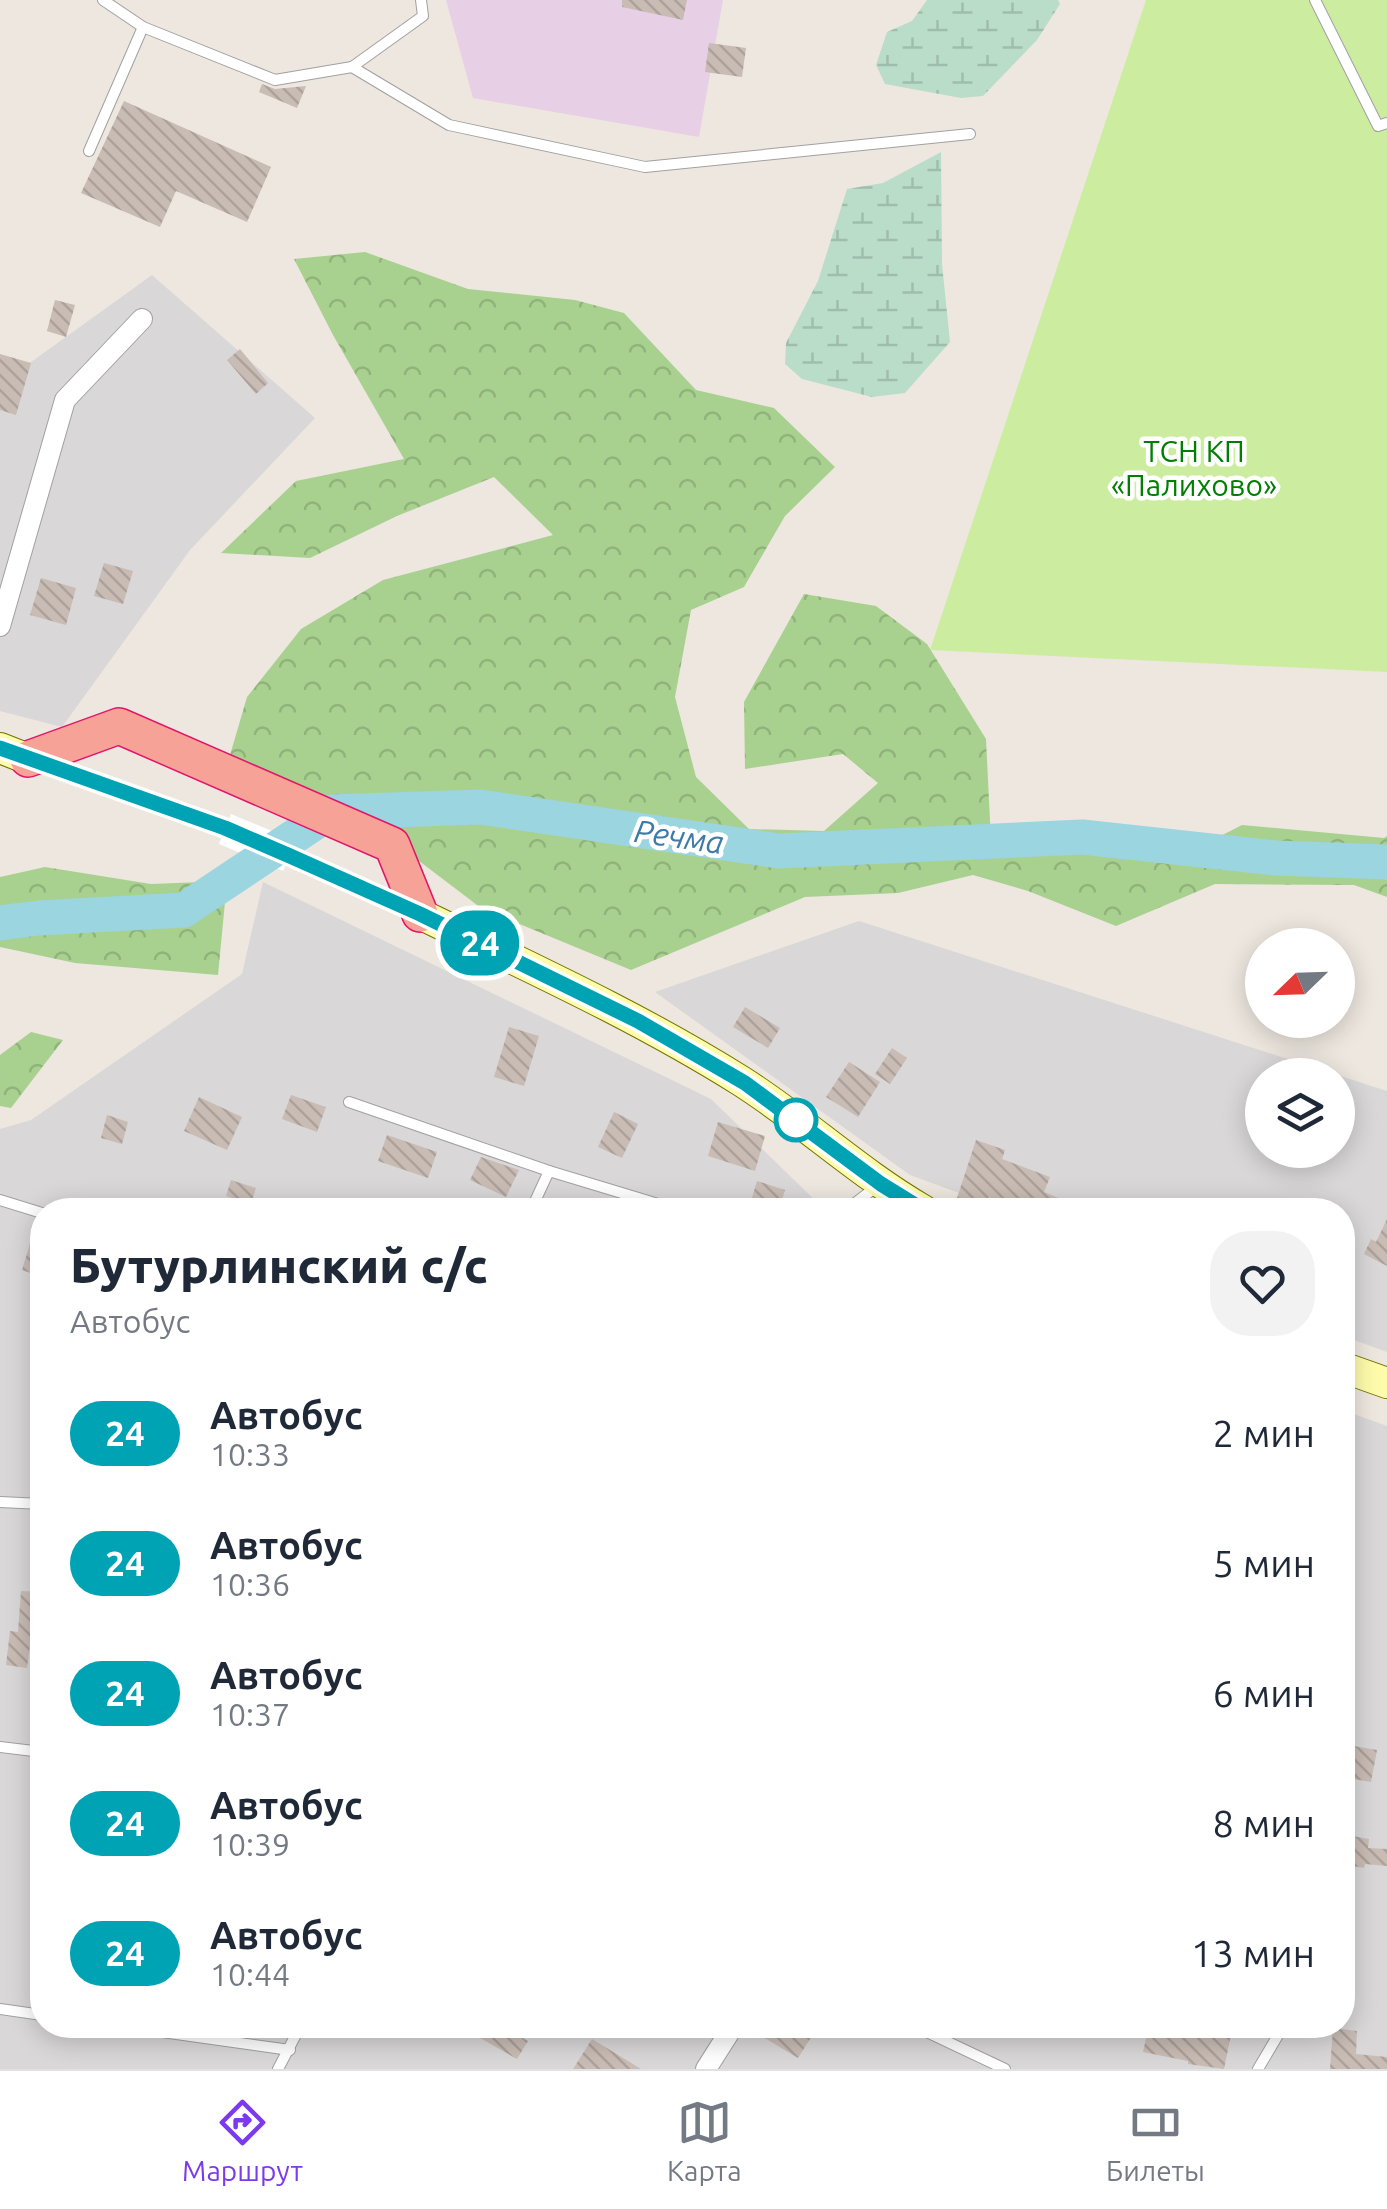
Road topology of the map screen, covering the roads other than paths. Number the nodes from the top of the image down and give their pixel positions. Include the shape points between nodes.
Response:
1 (103, 0) edge
2 (421, 0) edge
3 (1315, 0) edge
4 (143, 27) junction
5 (352, 68) junction
6 (1387, 123) edge
7 (970, 134) dead end
8 (89, 150) dead end
9 (142, 319) dead end
10 (0, 626) edge
11 (14, 753) edge
12 (420, 914) joint
13 (349, 1102) dead end
14 (550, 1171) junction
15 (881, 1184) junction
16 (537, 1198) edge
17 (639, 1198) edge
18 (862, 1198) edge
19 (904, 1198) edge
20 (0, 1200) edge
21 (30, 1209) edge
22 (1355, 1372) edge
23 (1387, 1383) edge
24 (0, 1502) edge
25 (30, 1503) edge
26 (0, 1747) edge
27 (30, 1751) edge
28 (0, 2009) edge
29 (30, 2013) edge
30 (205, 2038) edge
31 (296, 2038) edge
32 (726, 2038) edge
33 (939, 2038) edge
34 (1276, 2038) edge
35 (290, 2050) junction
36 (278, 2069) edge
37 (706, 2069) edge
38 (1005, 2069) edge
39 (1258, 2069) edge

1 - 4 lane
2 - 5 lane via 424,16
3 - 6 lane via 1378,126
4 - 5 lane via 275,80
4 - 8 lane
5 - 7 lane via 449,125 645,167
9 - 10 street via 65,400
11 - 12 highway via 119,726 392,845
12 - 15 main road via 698,1054
13 - 14 lane
14 - 16 lane
14 - 17 lane
15 - 18 lane
15 - 19 main road
20 - 21 lane
22 - 23 main road
24 - 25 lane
26 - 27 lane
28 - 29 lane
30 - 35 lane
31 - 35 lane
32 - 37 street
33 - 38 lane
34 - 39 lane
35 - 36 lane

